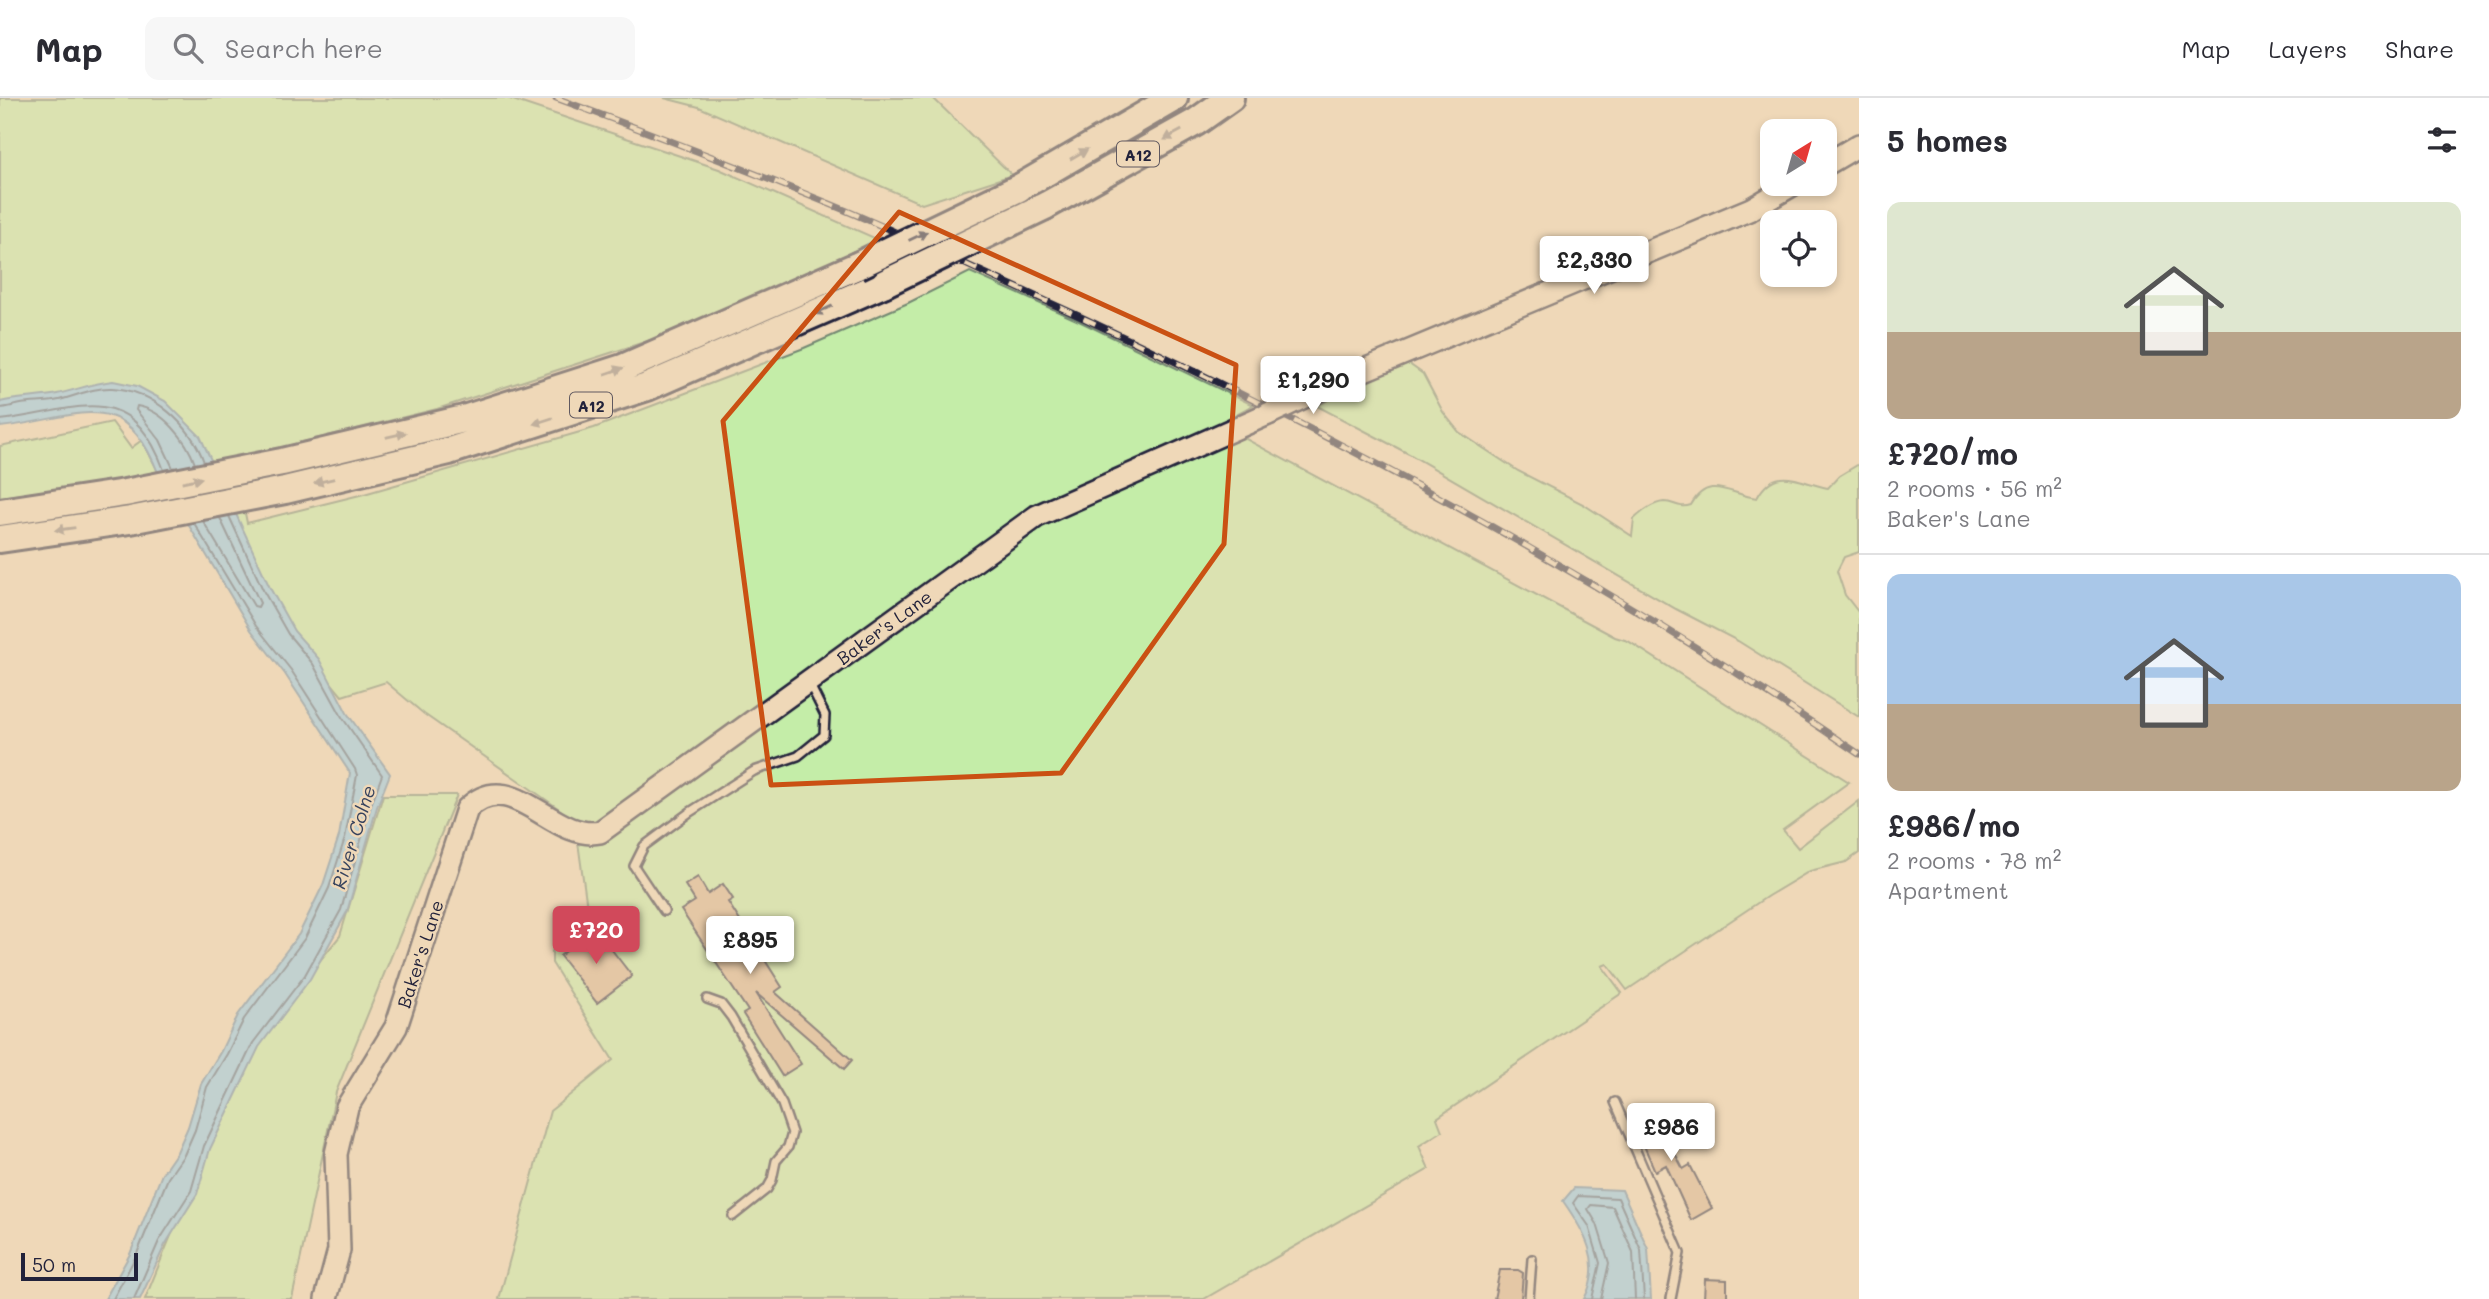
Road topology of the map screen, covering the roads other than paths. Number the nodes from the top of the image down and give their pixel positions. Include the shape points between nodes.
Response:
1 (1174, 98) edge
2 (1230, 98) edge
3 (1859, 145) edge
4 (1838, 157) edge
5 (1773, 196) edge
6 (0, 512) edge
7 (0, 539) edge
8 (809, 682) junction
9 (664, 911) dead end
10 (707, 999) dead end
11 (1615, 1102) dead end
12 (733, 1216) dead end
13 (1532, 1259) dead end
14 (326, 1299) edge
15 (1528, 1299) edge
16 (1671, 1299) edge

6 -> 1 highway, A12, bridge via 282,462 464,419 623,368 856,266 1019,188
2 -> 7 highway, A12, bridge via 1196,122 1045,206 648,387 449,451 285,490
3 - 4 street
5 - 8 street, Baker's Lane, bridge via 1340,380 1037,516
8 - 9 lane via 825,715 824,735 798,756 754,771 644,846 635,866
8 - 14 street, Baker's Lane via 600,832 576,832 507,795 477,799 467,809 396,1027 347,1107 336,1154 339,1250
10 - 12 lane via 721,1003 742,1034 782,1104 792,1133 776,1161 768,1189
11 - 16 lane via 1680,1253
13 - 15 lane

